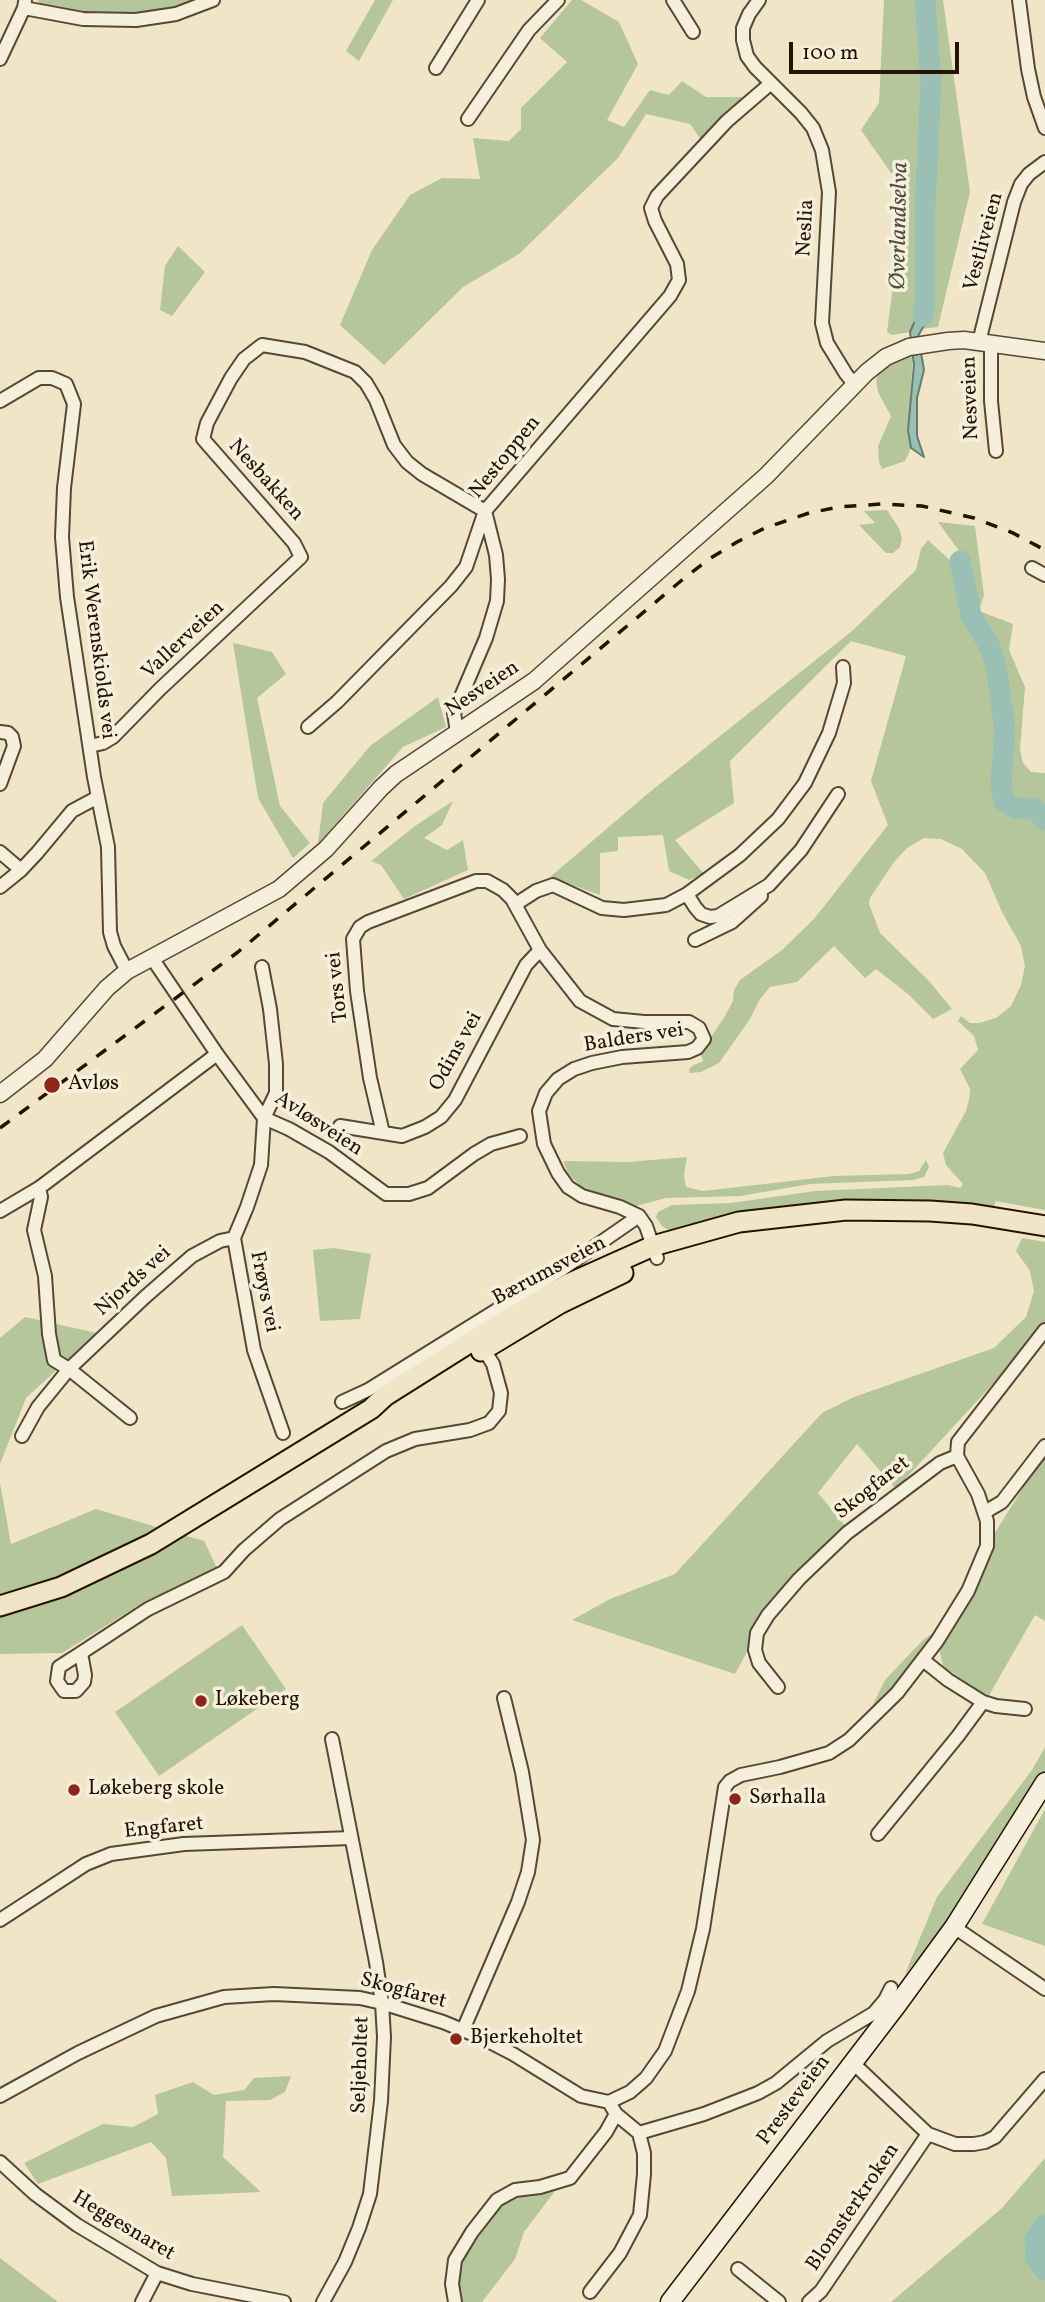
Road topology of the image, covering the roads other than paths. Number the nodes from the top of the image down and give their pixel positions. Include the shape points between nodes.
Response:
1 (213, 0) edge
2 (478, 0) edge
3 (558, 0) edge
4 (673, 0) edge
5 (760, 0) edge
6 (1019, 0) edge
7 (25, 4) edge
8 (693, 32) dead end
9 (0, 59) edge
10 (436, 68) dead end
11 (770, 84) junction
12 (468, 119) dead end
13 (1045, 128) edge
14 (1045, 162) edge
15 (985, 343) junction
16 (1045, 351) edge
17 (855, 385) junction
18 (0, 401) edge
19 (996, 451) dead end
20 (485, 511) junction
21 (301, 557) joint
22 (1032, 568) dead end
23 (1045, 575) edge
24 (843, 667) dead end
25 (308, 727) dead end
26 (0, 732) edge
27 (457, 732) junction
28 (90, 746) junction
29 (0, 784) edge
30 (838, 794) dead end
31 (98, 797) junction
32 (0, 852) edge
33 (21, 870) junction
34 (0, 887) edge
35 (760, 890) junction
36 (687, 894) junction
37 (516, 904) junction
38 (695, 940) dead end
39 (540, 950) junction
40 (152, 958) junction
41 (262, 967) dead end
42 (127, 971) junction
43 (217, 1054) junction
44 (0, 1094) edge
45 (264, 1118) junction
46 (340, 1126) dead end
47 (383, 1133) junction
48 (520, 1136) dead end
49 (38, 1188) junction
50 (0, 1211) edge
51 (639, 1216) junction
52 (1045, 1226) edge
53 (233, 1238) junction
54 (655, 1252) junction
55 (1045, 1329) edge
56 (481, 1344) junction
57 (69, 1369) junction
58 (342, 1402) dead end
59 (130, 1419) dead end
60 (284, 1433) dead end
61 (22, 1436) dead end
62 (1045, 1446) edge
63 (957, 1456) junction
64 (985, 1512) junction
65 (0, 1606) edge
66 (82, 1653) dead end
67 (923, 1660) junction
68 (778, 1687) dead end
69 (503, 1698) dead end
70 (983, 1702) junction
71 (1025, 1709) dead end
72 (331, 1739) dead end
73 (1045, 1782) edge
74 (878, 1834) dead end
75 (351, 1838) junction
76 (0, 1920) edge
77 (954, 1927) junction
78 (891, 1987) dead end
79 (1045, 1989) edge
80 (382, 2003) junction
81 (463, 2030) junction
82 (853, 2063) junction
83 (1045, 2079) edge
84 (0, 2096) edge
85 (609, 2102) junction
86 (616, 2114) junction
87 (639, 2133) junction
88 (928, 2134) junction
89 (0, 2162) edge
90 (738, 2269) dead end
91 (157, 2273) junction
92 (590, 2292) dead end
93 (142, 2302) edge
94 (284, 2302) edge
95 (323, 2302) edge
96 (455, 2302) edge
97 (670, 2302) edge
98 (779, 2302) edge
99 (809, 2302) edge

1 - 7 street via 176,15 136,20 83,19
2 - 10 street
3 - 12 street via 529,30
4 - 8 street
5 - 11 street, Neslia via 743,28 743,40 747,56
6 - 13 street via 1028,69
7 - 9 street
11 - 17 street, Neslia via 813,128 821,150 828,192 822,323 827,343
11 - 20 street, Nestoppen via 727,121 657,196 652,208 655,221 677,264 679,280 670,296
14 - 15 street, Vestliveien via 1021,184 1014,202
15 - 16 street, Nesveien
15 - 17 street, Nesveien via 916,345 886,357
15 - 19 street, Nesveien
17 - 27 street, Nesveien via 766,476 579,642 523,689
18 - 28 street, Erik Werenskiolds vei via 39,378 52,378 66,384 74,404 62,537
20 - 21 street, Nesbakken via 407,462 394,445 376,400 355,373 305,352 262,345 244,359 231,378 206,423 203,439 294,543
20 - 25 street, Nestoppen via 466,568
20 - 27 street via 496,555 497,601 454,713
21 - 28 street, Vallerveien via 113,737
22 - 23 street
24 - 36 street via 844,682 829,733 805,783 778,819 740,855
26 - 29 street via 12,737 14,746
27 - 40 street, Nesveien via 381,788 326,849 279,890
28 - 31 street, Erik Werenskiolds vei
30 - 35 street via 801,850
31 - 33 street via 72,811
31 - 42 street, Erik Werenskiolds vei via 108,847 110,932
32 - 33 street
33 - 34 street
35 - 36 street via 710,917 701,914
35 - 38 street via 761,897 732,922
36 - 37 street via 666,905 613,909 553,885
37 - 39 street, Balders vei
37 - 47 street, Tors vei via 495,885 476,881 368,922 357,931 353,939 356,991
39 - 47 street, Odins vei via 526,965 455,1100 425,1127 402,1136
39 - 51 street, Balders vei via 580,1001 613,1019 689,1022 699,1028 704,1039 688,1052 622,1057 574,1069 546,1093 539,1111 544,1144 568,1187
40 - 42 street, Nesveien
40 - 43 street, Avløsveien
41 - 45 street via 276,1064 276,1093
42 - 44 street, Nesveien via 46,1059
43 - 45 street, Avløsveien
43 - 49 street
45 - 48 street, Avløsveien via 329,1152 376,1189 394,1195 428,1188 491,1144
45 - 53 street, Frøys vei via 261,1165
46 - 47 street, Odins vei
49 - 50 street
49 - 57 street via 41,1197 34,1230 45,1276 53,1356
51 - 54 street
51 - 58 street, Bærumsveien via 561,1270
52 - 54 main road, Bærumsveien via 972,1214 846,1210 769,1220
53 - 57 street, Njords vei via 192,1256
53 - 60 street, Frøys vei via 254,1350
54 - 56 main road, Bærumsveien via 568,1283
55 - 63 street via 958,1443
56 - 65 main road, Bærumsveien via 385,1396 371,1409 124,1559 61,1587
56 - 66 street via 493,1364 501,1393 499,1410 489,1423 415,1439 386,1451 280,1519 224,1572 148,1609
57 - 59 street
57 - 61 street, Njords vei via 38,1407
62 - 64 street via 1002,1502
63 - 64 street
63 - 68 street, Skogfaret via 940,1463 847,1533 768,1615 757,1633 755,1650
64 - 67 street via 987,1546 979,1568
67 - 70 street
67 - 85 street via 868,1723 829,1753 755,1770 730,1781 722,1798 697,1963 688,1991 657,2064 630,2092
69 - 81 street via 533,1840 518,1902
70 - 71 street
70 - 74 street
72 - 75 street, Seljeholtet
73 - 77 main road, Presteveien
75 - 76 street, Engfaret via 184,1844 111,1854 86,1864
75 - 80 street, Seljeholtet
77 - 79 street
77 - 82 main road, Presteveien
78 - 87 street via 874,2013 827,2041 776,2083 704,2114
80 - 81 street, Skogfaret
80 - 84 street, Skogfaret via 274,1994 224,1997 124,2030
80 - 95 street, Seljeholtet via 381,2101 370,2194 350,2250
81 - 85 street, Skogfaret via 513,2054 568,2090
82 - 88 street, Blomsterkroken
82 - 97 main road, Presteveien
83 - 88 street, Blomsterkroken via 995,2137 985,2142 955,2144
85 - 86 street
86 - 87 street
86 - 96 street via 570,2178 515,2190 498,2200 455,2260
87 - 92 street via 644,2164 640,2215 620,2253
88 - 99 street, Blomsterkroken
89 - 91 street, Heggesnaret via 77,2225
90 - 98 street
91 - 93 street
91 - 94 street, Heggesnaret

